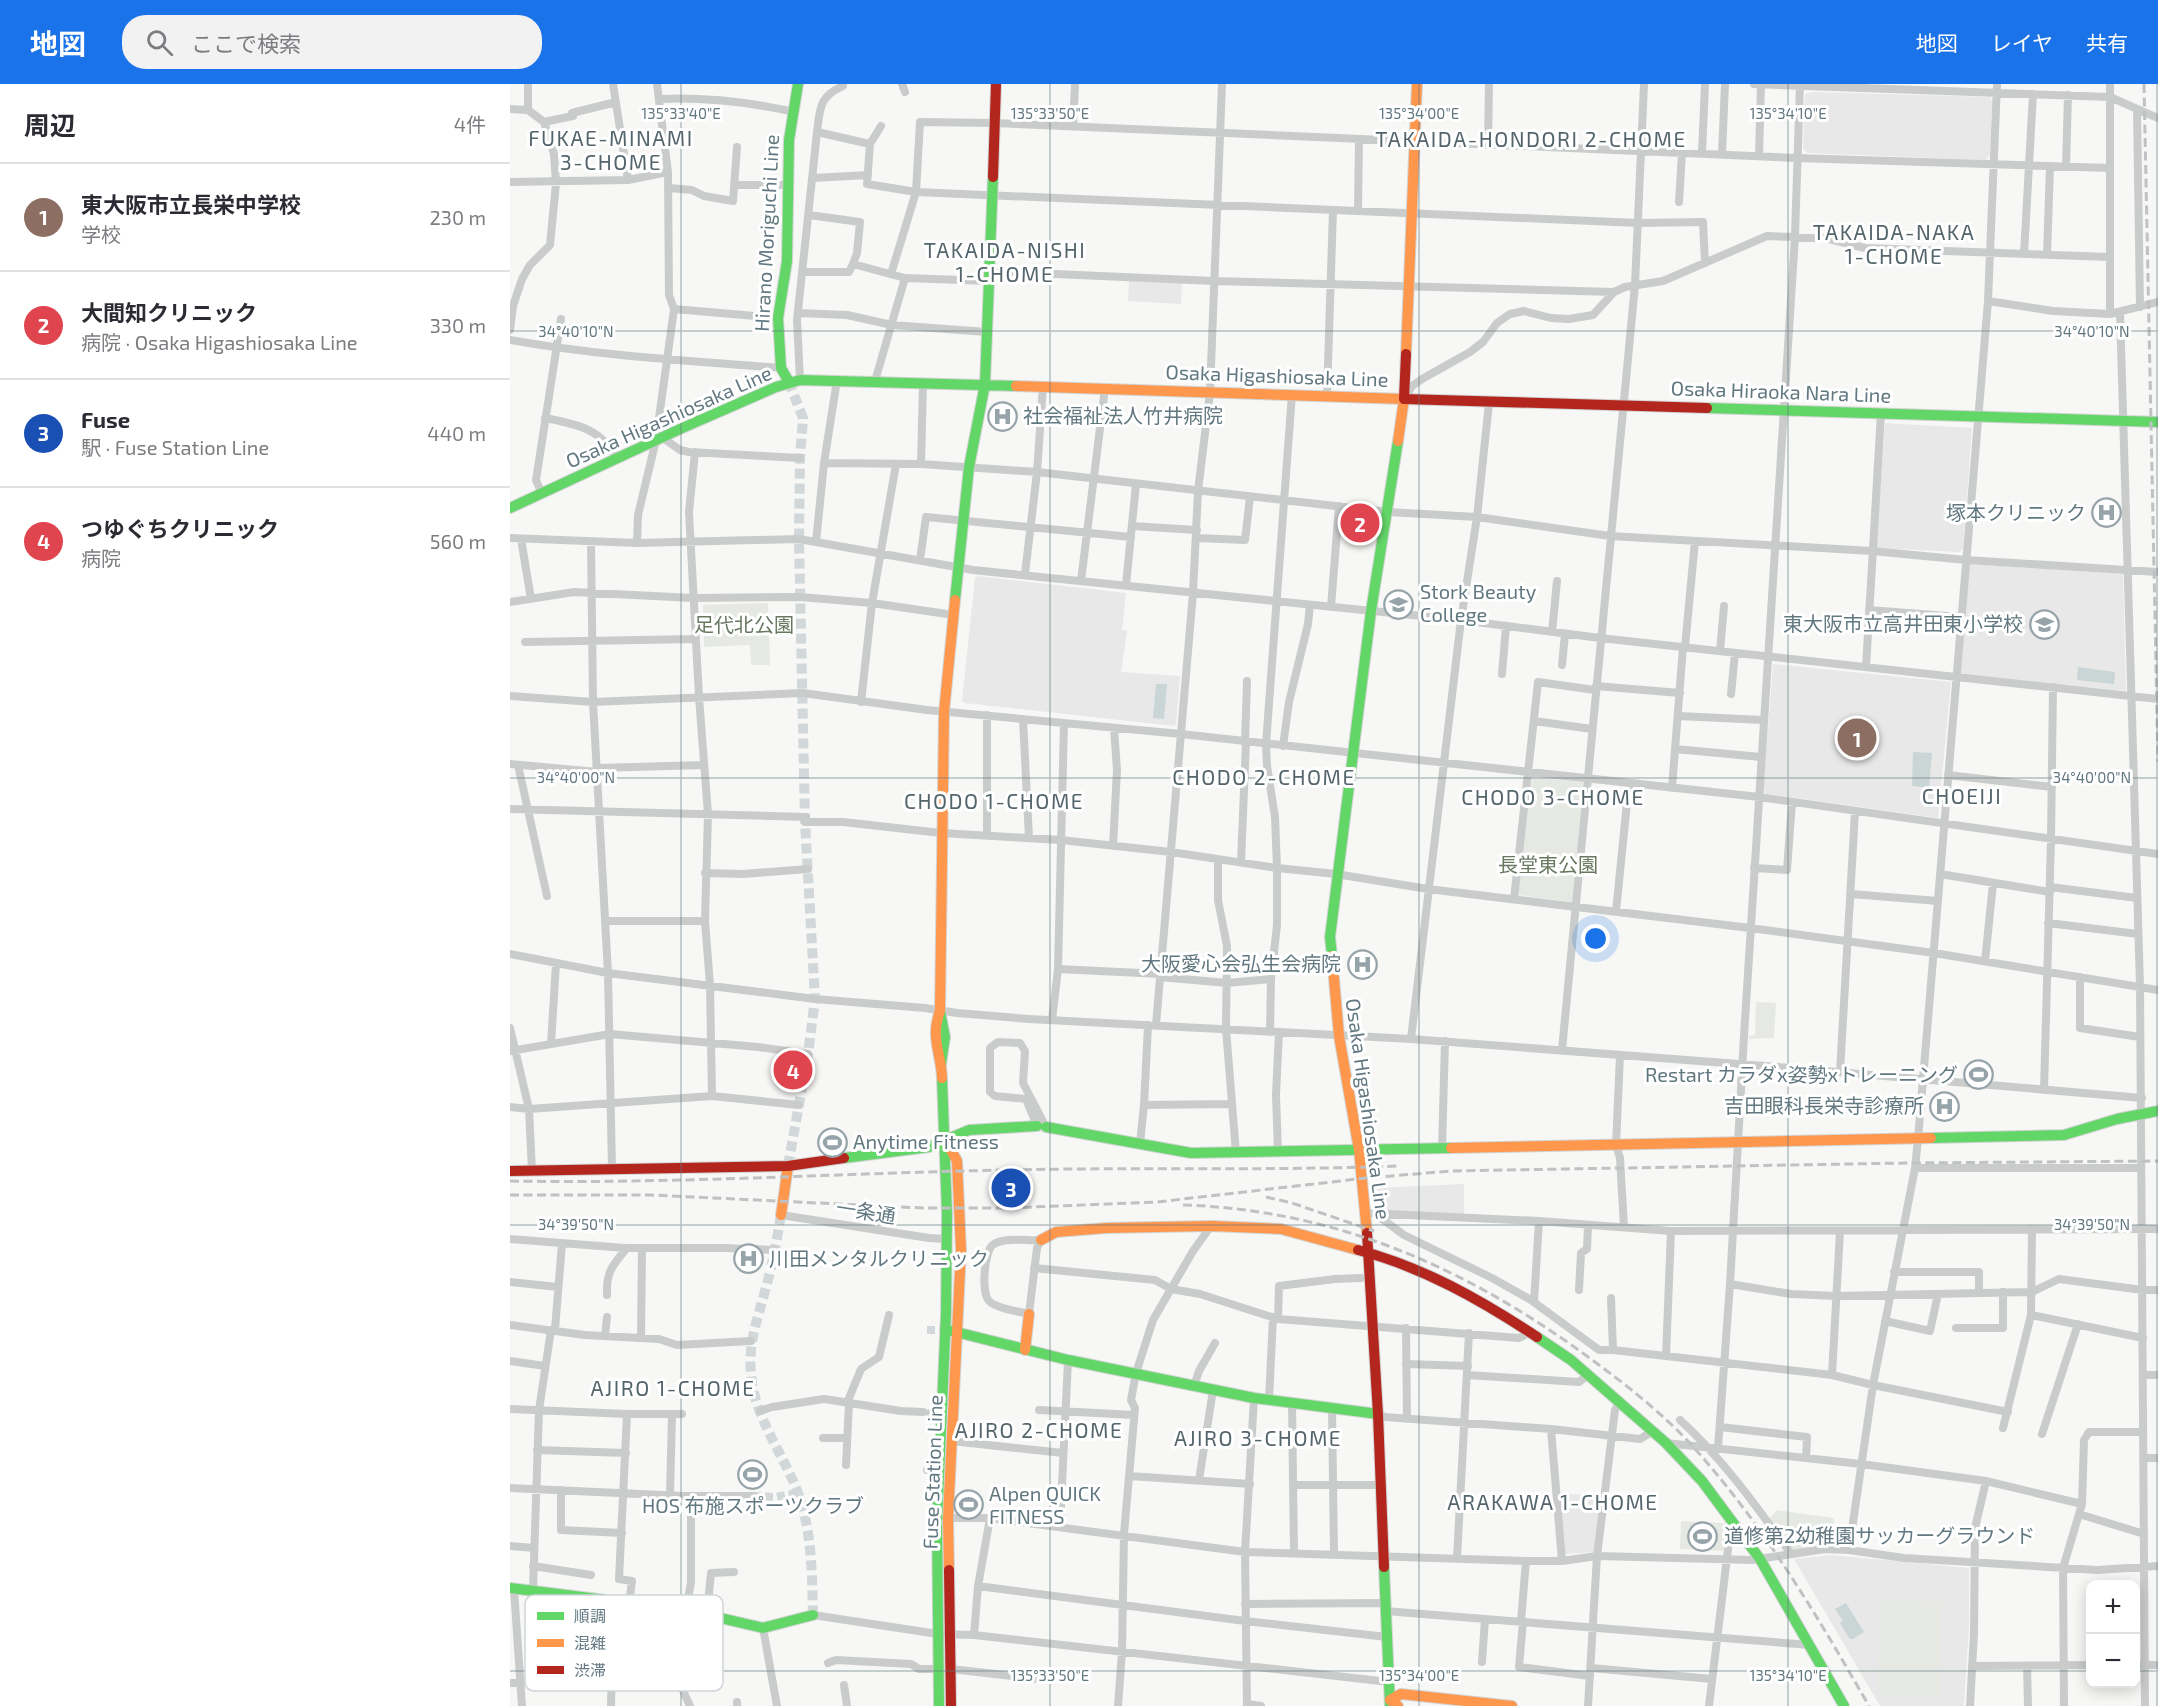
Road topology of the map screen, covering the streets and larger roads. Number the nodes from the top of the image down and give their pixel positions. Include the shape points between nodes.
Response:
1 (528, 84) edge
2 (613, 84) edge
3 (657, 84) edge
4 (798, 84) edge
5 (843, 84) edge
6 (996, 84) edge
7 (1075, 84) edge
8 (1222, 84) edge
9 (1417, 84) edge
10 (1489, 84) edge
11 (1644, 84) edge
12 (1705, 84) edge
13 (1725, 84) edge
14 (1754, 84) edge
15 (1761, 84) edge
16 (2110, 84) edge
17 (1800, 85) edge
18 (1997, 88) edge
19 (2033, 94) junction
20 (2068, 95) junction
21 (2110, 97) junction
22 (659, 99) junction
23 (616, 102) junction
24 (510, 109) edge
25 (2136, 109) junction
26 (528, 110) junction
27 (794, 112) junction
28 (2158, 118) edge
29 (544, 122) junction
30 (995, 123) junction
31 (881, 126) dead end
32 (1073, 127) junction
33 (817, 132) junction
34 (1219, 133) junction
35 (1359, 139) junction
36 (1414, 142) junction
37 (870, 144) junction
38 (1488, 144) junction
39 (737, 147) dead end
40 (1641, 150) junction
41 (1682, 152) junction
42 (1702, 153) junction
43 (1722, 154) junction
44 (1759, 156) junction
45 (1797, 158) junction
46 (1994, 164) junction
47 (2028, 165) junction
48 (2050, 166) junction
49 (2066, 166) junction
50 (2110, 168) junction
51 (668, 172) junction
52 (868, 175) junction
53 (813, 178) junction
54 (628, 180) junction
55 (510, 183) edge
56 (556, 183) junction
57 (735, 185) junction
58 (788, 185) junction
59 (669, 188) junction
60 (916, 192) junction
61 (992, 195) junction
62 (1679, 202) dead end
63 (1218, 205) junction
64 (1333, 210) junction
65 (1358, 211) junction
66 (1412, 213) junction
67 (809, 215) junction
68 (1638, 223) junction
69 (1795, 236) junction
70 (1991, 252) junction
71 (2024, 254) junction
72 (2047, 255) junction
73 (2110, 257) junction
74 (1705, 263) junction
75 (853, 264) junction
76 (803, 272) junction
77 (891, 274) junction
78 (989, 276) junction
79 (905, 278) junction
80 (1214, 281) junction
81 (1332, 284) junction
82 (1635, 285) junction
83 (1408, 286) junction
84 (1614, 292) junction
85 (1988, 301) junction
86 (2158, 302) edge
87 (2140, 307) junction
88 (674, 309) junction
89 (2120, 312) junction
90 (798, 313) junction
91 (2110, 314) junction
92 (778, 318) junction
93 (561, 319) dead end
94 (892, 325) junction
95 (510, 330) edge
96 (987, 332) junction
97 (510, 340) edge
98 (557, 347) junction
99 (669, 358) junction
100 (781, 368) junction
101 (837, 380) junction
102 (795, 381) junction
103 (875, 381) junction
104 (923, 382) junction
105 (985, 384) junction
106 (1043, 386) junction
107 (1105, 388) junction
108 (1210, 392) junction
109 (1292, 394) junction
110 (1327, 396) junction
111 (1404, 399) junction
112 (1489, 403) junction
113 (1622, 406) junction
114 (1783, 410) junction
115 (1881, 413) junction
116 (1979, 417) junction
117 (545, 418) junction
118 (2123, 420) junction
119 (2158, 422) edge
120 (659, 439) junction
121 (695, 452) junction
122 (800, 458) dead end
123 (617, 459) junction
124 (824, 463) junction
125 (896, 464) junction
126 (921, 464) junction
127 (969, 467) junction
128 (1037, 472) junction
129 (1094, 479) junction
130 (1136, 484) junction
131 (1198, 491) junction
132 (543, 494) junction
133 (1250, 497) junction
134 (1284, 501) junction
135 (1339, 507) junction
136 (510, 508) edge
137 (1388, 512) junction
138 (1477, 517) junction
139 (963, 521) junction
140 (1132, 526) junction
141 (1030, 527) junction
142 (1087, 533) junction
143 (1197, 534) junction
144 (1610, 536) junction
145 (1131, 537) junction
146 (510, 538) edge
147 (521, 539) junction
148 (1695, 541) junction
149 (591, 542) junction
150 (816, 542) junction
151 (637, 543) junction
152 (690, 543) junction
153 (1775, 545) junction
154 (1872, 551) junction
155 (881, 554) junction
156 (920, 560) junction
157 (1966, 560) junction
158 (959, 568) junction
159 (2128, 570) junction
160 (2158, 572) edge
161 (1024, 574) junction
162 (1081, 581) junction
163 (1557, 581) dead end
164 (1126, 585) junction
165 (1193, 592) junction
166 (592, 593) junction
167 (693, 598) junction
168 (531, 599) junction
169 (1276, 601) junction
170 (510, 602) edge
171 (872, 603) junction
172 (1310, 604) junction
173 (1724, 606) dead end
174 (1331, 607) junction
175 (1869, 610) junction
176 (1371, 611) junction
177 (954, 615) junction
178 (1961, 617) junction
179 (1461, 620) junction
180 (1506, 626) junction
181 (1552, 632) junction
182 (1565, 634) junction
183 (1600, 638) junction
184 (696, 639) junction
185 (592, 641) junction
186 (525, 642) dead end
187 (1684, 647) junction
188 (1720, 651) junction
189 (1735, 653) junction
190 (1767, 656) junction
191 (1562, 665) dead end
192 (1866, 668) junction
193 (1502, 674) dead end
194 (1956, 677) junction
195 (1247, 681) dead end
196 (2053, 687) junction
197 (1596, 688) junction
198 (1680, 693) junction
199 (1731, 694) dead end
200 (510, 696) edge
201 (2132, 696) junction
202 (699, 697) junction
203 (2158, 699) edge
204 (593, 702) junction
205 (861, 702) junction
206 (944, 712) junction
207 (987, 715) junction
208 (1678, 716) junction
209 (1023, 719) junction
210 (1763, 720) junction
211 (1534, 721) junction
212 (1064, 723) junction
213 (1114, 728) junction
214 (1592, 729) junction
215 (1181, 734) junction
216 (1245, 742) junction
217 (1266, 744) junction
218 (1282, 746) junction
219 (1675, 749) junction
220 (1353, 754) junction
221 (1761, 757) junction
222 (1444, 763) junction
223 (514, 764) edge
224 (704, 765) junction
225 (598, 770) junction
226 (1528, 772) junction
227 (1948, 776) junction
228 (1587, 778) junction
229 (1629, 783) junction
230 (2052, 787) junction
231 (1672, 788) junction
232 (1759, 797) junction
233 (1792, 802) junction
234 (510, 809) edge
235 (527, 810) junction
236 (598, 812) junction
237 (1856, 812) junction
238 (708, 814) junction
239 (1944, 825) junction
240 (941, 832) junction
241 (987, 836) junction
242 (1029, 838) junction
243 (2051, 839) junction
244 (1061, 840) junction
245 (1113, 846) junction
246 (2136, 850) junction
247 (1171, 852) junction
248 (2158, 854) edge
249 (1218, 859) junction
250 (1241, 862) junction
251 (1277, 868) junction
252 (1754, 868) junction
253 (808, 869) dead end
254 (705, 873) junction
255 (1336, 874) junction
256 (1940, 874) junction
257 (1993, 884) junction
258 (1428, 889) junction
259 (2050, 890) junction
260 (1851, 894) junction
261 (547, 896) dead end
262 (2138, 898) junction
263 (1514, 899) junction
264 (1938, 901) junction
265 (1575, 906) junction
266 (1616, 911) junction
267 (605, 921) junction
268 (705, 921) junction
269 (2048, 923) junction
270 (1750, 928) junction
271 (2138, 934) junction
272 (1848, 941) junction
273 (1934, 953) junction
274 (510, 954) edge
275 (1985, 962) junction
276 (556, 963) junction
277 (1058, 969) junction
278 (2046, 972) junction
279 (608, 973) junction
280 (1160, 976) junction
281 (2080, 977) junction
282 (1271, 979) junction
283 (1227, 983) junction
284 (710, 985) junction
285 (2140, 986) junction
286 (2158, 990) edge
287 (940, 1011) junction
288 (1052, 1020) junction
289 (1152, 1025) junction
290 (510, 1028) edge
291 (1226, 1029) junction
292 (1274, 1032) junction
293 (610, 1034) junction
294 (1339, 1036) junction
295 (2140, 1037) junction
296 (1411, 1039) junction
297 (1445, 1041) junction
298 (711, 1043) junction
299 (551, 1044) junction
300 (1562, 1050) junction
301 (513, 1051) edge
302 (808, 1054) dead end
303 (1620, 1055) junction
304 (1743, 1065) junction
305 (1840, 1072) junction
306 (1923, 1080) junction
307 (2044, 1090) junction
308 (712, 1096) junction
309 (2142, 1098) junction
310 (611, 1104) junction
311 (1232, 1104) junction
312 (799, 1105) dead end
313 (1144, 1105) junction
314 (510, 1107) edge
315 (529, 1109) junction
316 (2158, 1111) edge
317 (2142, 1114) junction
318 (1042, 1127) junction
319 (1918, 1139) junction
320 (946, 1140) junction
321 (1738, 1143) junction
322 (1140, 1144) junction
323 (1616, 1145) junction
324 (1442, 1149) junction
325 (1359, 1150) junction
326 (1278, 1152) junction
327 (1236, 1153) junction
328 (788, 1166) junction
329 (1915, 1168) junction
330 (2141, 1168) junction
331 (612, 1170) junction
332 (510, 1171) edge
333 (532, 1171) junction
334 (1370, 1213) junction
335 (781, 1215) joint
336 (1539, 1221) junction
337 (1211, 1226) junction
338 (1588, 1226) junction
339 (1624, 1227) junction
340 (2141, 1229) junction
341 (2158, 1229) edge
342 (1902, 1230) junction
343 (2032, 1230) junction
344 (1671, 1231) junction
345 (1840, 1231) junction
346 (1732, 1232) junction
347 (510, 1239) edge
348 (946, 1239) junction
349 (1041, 1240) junction
350 (562, 1244) junction
351 (627, 1248) junction
352 (642, 1248) junction
353 (774, 1250) dead end
354 (1368, 1252) junction
355 (1034, 1268) junction
356 (1894, 1272) junction
357 (1361, 1278) dead end
358 (510, 1282) edge
359 (1730, 1284) junction
360 (558, 1287) junction
361 (1172, 1289) junction
362 (1579, 1290) dead end
363 (2143, 1290) junction
364 (2158, 1290) edge
365 (2003, 1292) junction
366 (2032, 1292) junction
367 (1979, 1293) junction
368 (1938, 1294) junction
369 (607, 1295) dead end
370 (1890, 1295) junction
371 (1837, 1296) junction
372 (1611, 1298) dead end
373 (1534, 1302) junction
374 (1029, 1314) junction
375 (888, 1315) dead end
376 (2031, 1315) junction
377 (607, 1317) dead end
378 (1275, 1318) junction
379 (1885, 1321) junction
380 (2078, 1324) junction
381 (510, 1325) edge
382 (1372, 1325) junction
383 (1406, 1328) junction
384 (1956, 1328) dead end
385 (551, 1330) junction
386 (945, 1330) junction
387 (957, 1332) junction
388 (1531, 1332) junction
389 (1469, 1333) junction
390 (605, 1336) junction
391 (641, 1337) junction
392 (2143, 1338) junction
393 (751, 1341) dead end
394 (1215, 1343) dead end
395 (1025, 1350) junction
396 (1613, 1350) junction
397 (1666, 1356) junction
398 (1068, 1360) junction
399 (510, 1361) edge
400 (1724, 1363) junction
401 (1406, 1364) junction
402 (545, 1366) junction
403 (1468, 1366) junction
404 (1136, 1373) junction
405 (1588, 1374) junction
406 (1832, 1375) junction
407 (2144, 1375) junction
408 (2158, 1375) edge
409 (1467, 1376) junction
410 (1873, 1385) junction
411 (1194, 1386) junction
412 (1213, 1390) junction
413 (1254, 1398) junction
414 (1269, 1400) junction
415 (1620, 1402) junction
416 (848, 1403) junction
417 (1292, 1403) junction
418 (1332, 1408) junction
419 (510, 1409) edge
420 (539, 1410) junction
421 (1039, 1410) dead end
422 (760, 1411) dead end
423 (1065, 1411) junction
424 (2008, 1412) junction
425 (942, 1413) junction
426 (627, 1414) junction
427 (672, 1414) junction
428 (682, 1414) dead end
429 (1378, 1414) junction
430 (1134, 1415) junction
431 (1407, 1419) junction
432 (1680, 1420) dead end
433 (1465, 1423) junction
434 (1720, 1427) junction
435 (2003, 1428) dead end
436 (1551, 1430) junction
437 (1653, 1431) junction
438 (2142, 1432) junction
439 (2042, 1434) dead end
440 (1612, 1436) junction
441 (823, 1438) dead end
442 (847, 1438) junction
443 (951, 1441) junction
444 (1666, 1443) junction
445 (1708, 1447) junction
446 (1718, 1448) junction
447 (537, 1450) junction
448 (626, 1453) junction
449 (1063, 1453) junction
450 (1806, 1458) junction
451 (2143, 1458) junction
452 (2158, 1458) edge
453 (1861, 1464) junction
454 (846, 1465) dead end
455 (927, 1470) dead end
456 (940, 1470) junction
457 (1129, 1476) junction
458 (1199, 1480) junction
459 (1986, 1481) junction
460 (1250, 1484) junction
461 (1294, 1485) junction
462 (1332, 1485) junction
463 (1380, 1485) junction
464 (510, 1488) edge
465 (535, 1489) junction
466 (561, 1490) junction
467 (625, 1493) junction
468 (670, 1495) junction
469 (691, 1496) junction
470 (753, 1496) tunnel mouth
471 (2082, 1504) junction
472 (2079, 1514) junction
473 (948, 1518) junction
474 (990, 1518) junction
475 (937, 1523) junction
476 (1734, 1523) junction
477 (1060, 1526) junction
478 (622, 1533) junction
479 (1124, 1534) junction
480 (2144, 1534) junction
481 (510, 1546) edge
482 (534, 1548) junction
483 (1849, 1550) junction
484 (1245, 1551) junction
485 (1294, 1553) junction
486 (1334, 1554) junction
487 (1791, 1554) junction
488 (1383, 1556) junction
489 (1597, 1556) junction
490 (1457, 1558) junction
491 (1727, 1559) junction
492 (1760, 1559) junction
493 (1562, 1561) junction
494 (1526, 1562) junction
495 (1974, 1563) junction
496 (533, 1566) junction
497 (2158, 1566) edge
498 (2146, 1567) junction
499 (2063, 1568) junction
500 (734, 1572) dead end
501 (591, 1575) dead end
502 (978, 1586) junction
503 (512, 1588) edge
504 (533, 1590) junction
505 (566, 1595) edge
506 (630, 1595) edge
507 (689, 1595) edge
508 (708, 1595) edge
509 (1123, 1604) junction
510 (1245, 1604) junction
511 (1385, 1607) junction
512 (813, 1615) joint
513 (723, 1618) edge
514 (1485, 1618) junction
515 (1245, 1621) junction
516 (1522, 1621) junction
517 (1593, 1627) junction
518 (763, 1628) junction
519 (944, 1633) junction
520 (974, 1635) junction
521 (1386, 1636) junction
522 (1717, 1636) junction
523 (1810, 1645) junction
524 (1122, 1652) junction
525 (1482, 1662) dead end
526 (828, 1663) dead end
527 (1972, 1665) junction
528 (2027, 1665) junction
529 (2086, 1665) edge
530 (2140, 1665) edge
531 (2158, 1665) edge
532 (1246, 1666) junction
533 (2063, 1666) junction
534 (939, 1669) junction
535 (951, 1669) junction
536 (1591, 1672) junction
537 (1039, 1679) dead end
538 (1712, 1679) junction
539 (1389, 1682) junction
540 (510, 1683) edge
541 (521, 1683) junction
542 (844, 1685) dead end
543 (610, 1691) edge
544 (683, 1691) edge
545 (1393, 1704) edge
546 (1247, 1705) edge
547 (522, 1706) edge
548 (610, 1706) edge
549 (690, 1706) edge
550 (777, 1706) edge
551 (847, 1706) edge
552 (939, 1706) edge
553 (951, 1706) edge
554 (1118, 1706) edge
555 (1261, 1706) edge
556 (1512, 1706) edge
557 (1588, 1706) edge
558 (1709, 1706) edge
559 (1844, 1706) edge
560 (1970, 1706) edge
561 (2028, 1706) edge
562 (2064, 1706) edge
563 (2145, 1706) edge

1 - 26 street
2 - 23 street
3 - 22 street
4 - 27 street, Hirano Moriguchi Line
5 - 33 street via 825,98
6 - 30 street, Fuse Station Line
7 - 32 street
8 - 34 street
9 - 36 street
10 - 38 street
11 - 40 street
12 - 42 street
13 - 43 street
14 - 15 street
15 - 17 street
15 - 44 street
16 - 21 street
17 - 18 street
17 - 45 street
18 - 19 street
18 - 46 street
19 - 20 street
19 - 47 street
20 - 21 street
20 - 49 street
21 - 25 street
21 - 50 street
22 - 27 street via 722,100
22 - 51 street
23 - 29 street
23 - 54 street
24 - 26 street
25 - 28 street
25 - 87 street
26 - 29 street
27 - 58 street, Hirano Moriguchi Line
29 - 56 street via 554,154
30 - 32 street
30 - 60 street via 920,122
30 - 61 street, Fuse Station Line
31 - 37 street
32 - 34 street
33 - 37 street
33 - 53 street
34 - 35 street
34 - 63 street
35 - 36 street
35 - 65 street
36 - 38 street
36 - 66 street
37 - 52 street
38 - 40 street
39 - 57 street
40 - 41 street
40 - 68 street
41 - 42 street
41 - 62 street
42 - 43 street
43 - 44 street
44 - 45 street
45 - 46 street
45 - 69 street
46 - 47 street
46 - 70 street
47 - 48 street
47 - 71 street
48 - 49 street
48 - 72 street
49 - 50 street
50 - 73 street
51 - 54 street
51 - 59 street
52 - 53 street
52 - 60 street via 867,184
53 - 67 street
54 - 56 street
55 - 56 street
56 - 95 street via 550,245 522,279
57 - 58 street
57 - 59 street via 733,201
58 - 92 street, Hirano Moriguchi Line via 787,261
59 - 88 street via 669,295
60 - 61 street
60 - 77 street
61 - 63 street
61 - 78 street, Fuse Station Line
63 - 64 street
63 - 80 street
64 - 65 street
64 - 81 street
65 - 66 street
66 - 68 street
66 - 83 street
67 - 75 street via 860,222
67 - 76 street
68 - 74 street via 1703,222
68 - 82 street
69 - 70 street via 1825,238 1865,248
69 - 74 street via 1756,239
69 - 114 street
70 - 71 street
70 - 85 street
71 - 72 street
72 - 73 street
73 - 91 street
74 - 82 street via 1663,281
75 - 76 street via 849,272
75 - 77 street
76 - 90 street
77 - 79 street
78 - 79 street
78 - 80 street
78 - 96 street, Fuse Station Line
79 - 94 street
80 - 81 street
80 - 108 street
81 - 83 street
81 - 110 street
82 - 84 street
82 - 113 street
83 - 84 street
83 - 111 street
84 - 111 street via 1593,315 1569,319 1524,312 1510,314 1497,322 1483,342 1412,386
85 - 91 street via 2053,311
85 - 116 street
86 - 87 street
87 - 89 street
88 - 92 street
88 - 99 street
89 - 91 street
89 - 118 street
90 - 94 street via 848,315
90 - 102 street
92 - 100 street, Hirano Moriguchi Line
93 - 98 street
94 - 96 street
94 - 103 street
96 - 105 street, Fuse Station Line
97 - 98 street
98 - 99 street
98 - 117 street
99 - 100 street
99 - 120 street
100 - 102 street, Hirano Moriguchi Line
101 - 102 street, Osaka Higashiosaka Line
101 - 103 street, Osaka Higashiosaka Line
101 - 124 street
102 - 120 street, Osaka Higashiosaka Line
103 - 104 street, Osaka Higashiosaka Line
104 - 105 street, Osaka Higashiosaka Line
104 - 126 street
105 - 106 street, Osaka Higashiosaka Line
105 - 127 street, Fuse Station Line
106 - 107 street, Osaka Higashiosaka Line
106 - 128 street
107 - 108 street, Osaka Higashiosaka Line
107 - 129 street
108 - 109 street, Osaka Higashiosaka Line
108 - 131 street
109 - 110 street, Osaka Higashiosaka Line
109 - 134 street
110 - 111 street, Osaka Higashiosaka Line
111 - 112 street, Osaka Hiraoka Nara Line
111 - 137 street, Osaka Higashiosaka Line
112 - 113 street, Osaka Hiraoka Nara Line
112 - 138 street
113 - 114 street, Osaka Hiraoka Nara Line
113 - 144 street
114 - 115 street, Osaka Hiraoka Nara Line
114 - 153 street
115 - 116 street, Osaka Hiraoka Nara Line
115 - 154 street
116 - 118 street, Osaka Hiraoka Nara Line
116 - 157 street
117 - 123 street via 580,424 610,445
117 - 132 street via 536,480
118 - 119 street, Osaka Hiraoka Nara Line
118 - 159 street
120 - 121 street
120 - 123 street, Osaka Higashiosaka Line
120 - 151 street via 638,515
121 - 122 street
121 - 152 street
123 - 132 street, Osaka Higashiosaka Line
124 - 125 street
124 - 150 street
125 - 126 street
125 - 155 street
126 - 127 street
127 - 128 street
127 - 139 street, Fuse Station Line
128 - 129 street
128 - 141 street
129 - 130 street
129 - 142 street
130 - 131 street
130 - 140 street
131 - 133 street
131 - 143 street
132 - 136 street, Osaka Higashiosaka Line
133 - 134 street
133 - 143 street via 1245,540
134 - 135 street
134 - 169 street
135 - 137 street
135 - 174 street
137 - 138 street
137 - 176 street, Osaka Higashiosaka Line
138 - 144 street
138 - 179 street
139 - 141 street
139 - 156 street via 926,517
139 - 158 street, Fuse Station Line
140 - 143 street
140 - 145 street
141 - 142 street
141 - 161 street
142 - 145 street
142 - 162 street
143 - 165 street
144 - 148 street
144 - 183 street
145 - 164 street
146 - 147 street
147 - 149 street
147 - 168 street
148 - 153 street
148 - 187 street
149 - 151 street
149 - 166 street
150 - 152 street via 799,539
150 - 155 street
151 - 152 street
152 - 167 street
153 - 154 street
153 - 190 street
154 - 157 street
154 - 175 street
155 - 156 street
155 - 171 street
156 - 158 street
157 - 159 street
157 - 178 street
158 - 161 street
158 - 177 street, Fuse Station Line
159 - 160 street
159 - 201 street
161 - 162 street
162 - 164 street
163 - 181 street
164 - 165 street
165 - 169 street
165 - 215 street
166 - 167 street
166 - 168 street via 566,592
166 - 185 street
167 - 171 street via 800,597
167 - 184 street
168 - 170 street
169 - 172 street
169 - 217 street
171 - 177 street
171 - 205 street
172 - 174 street
172 - 218 street
173 - 188 street
174 - 176 street
175 - 178 street
175 - 192 street
176 - 179 street
176 - 220 street, Osaka Higashiosaka Line
177 - 206 street, Fuse Station Line
178 - 194 street
179 - 180 street
179 - 222 street
180 - 181 street
180 - 193 street
181 - 182 street
182 - 183 street
182 - 191 street
183 - 187 street
183 - 197 street
184 - 185 street
184 - 202 street
185 - 186 street
185 - 204 street
187 - 188 street
187 - 198 street
188 - 189 street
189 - 190 street
189 - 199 street
190 - 192 street
190 - 210 street
192 - 194 street
194 - 196 street
194 - 227 street
195 - 216 street
196 - 201 street
196 - 230 street
197 - 198 street
197 - 211 street via 1538,682
197 - 214 street
198 - 208 street
200 - 204 street
201 - 203 street
201 - 246 street
202 - 204 street
202 - 205 street via 803,693
202 - 224 street
204 - 225 street
205 - 206 street
206 - 207 street
206 - 240 street, Fuse Station Line
207 - 209 street
207 - 241 street
208 - 210 street
208 - 219 street
209 - 212 street
209 - 242 street
210 - 221 street
211 - 214 street
211 - 226 street
212 - 213 street
212 - 244 street
213 - 215 street
213 - 245 street via 1117,770
214 - 228 street
215 - 216 street
215 - 247 street
216 - 217 street
216 - 250 street
217 - 218 street
217 - 251 street
218 - 220 street
219 - 221 street
219 - 231 street
220 - 222 street
220 - 255 street, Osaka Higashiosaka Line
221 - 232 street
222 - 226 street
222 - 258 street
223 - 225 street
223 - 235 street
224 - 225 street
224 - 238 street
225 - 236 street
226 - 228 street
226 - 263 street
227 - 230 street
227 - 239 street
228 - 229 street
228 - 265 street
229 - 231 street
229 - 266 street
230 - 243 street
231 - 232 street
232 - 233 street
232 - 252 street
233 - 237 street
233 - 252 street via 1787,870
234 - 235 street
235 - 236 street
235 - 261 street
236 - 238 street
236 - 267 street
237 - 239 street
237 - 260 street
238 - 240 street
238 - 254 street
239 - 243 street
239 - 256 street
240 - 241 street
240 - 287 street, Fuse Station Line
241 - 242 street
242 - 244 street
243 - 246 street
243 - 259 street
244 - 245 street
244 - 277 street
245 - 247 street
246 - 248 street
246 - 262 street
247 - 249 street
247 - 280 street
249 - 250 street
249 - 283 street
250 - 251 street
251 - 255 street
251 - 282 street via 1277,924
252 - 270 street
253 - 254 street
254 - 268 street
255 - 258 street
255 - 294 street, Osaka Higashiosaka Line via 1330,937
256 - 257 street
256 - 264 street
257 - 259 street
257 - 275 street
258 - 263 street
258 - 296 street
259 - 262 street
259 - 269 street
260 - 264 street
260 - 272 street
262 - 271 street
263 - 265 street
264 - 273 street
265 - 266 street
265 - 300 street
266 - 270 street
267 - 268 street
267 - 279 street
268 - 284 street
269 - 271 street
269 - 278 street
270 - 272 street
270 - 304 street
271 - 285 street
272 - 273 street
272 - 305 street
273 - 275 street
273 - 306 street
274 - 276 street
275 - 278 street
276 - 279 street
276 - 299 street
277 - 280 street
277 - 288 street
278 - 281 street
278 - 307 street
279 - 284 street
279 - 293 street
280 - 283 street
280 - 289 street
281 - 285 street
281 - 295 street via 2080,1028
282 - 283 street
282 - 292 street
283 - 291 street
284 - 287 street
284 - 298 street
285 - 286 street
285 - 295 street
287 - 288 street
287 - 320 street, Fuse Station Line via 934,1027 934,1046 941,1064
288 - 289 street
289 - 291 street
289 - 313 street
290 - 301 street
291 - 292 street
291 - 311 street
292 - 294 street
292 - 326 street
293 - 298 street
293 - 299 street
293 - 310 street
294 - 296 street
294 - 325 street, Osaka Higashiosaka Line
295 - 309 street
296 - 297 street
297 - 300 street
297 - 324 street
298 - 302 street
298 - 308 street
299 - 301 street
300 - 303 street
301 - 315 street
303 - 304 street
303 - 323 street
304 - 305 street
304 - 321 street
305 - 306 street
306 - 307 street
306 - 319 street
307 - 309 street
308 - 310 street
308 - 312 street
309 - 317 street
310 - 315 street
310 - 331 street
311 - 313 street
311 - 327 street
313 - 322 street
314 - 315 street
315 - 333 street
316 - 317 street
317 - 319 street via 2064,1135
317 - 330 street
318 - 318 street via 1026,1100 990,1092 990,1048 998,1042 1020,1043 1025,1051 1023,1083
318 - 320 street via 969,1130
318 - 322 street
319 - 321 street
319 - 329 street
320 - 328 street via 929,1147
320 - 348 street, Fuse Station Line
320 - 387 street, Fuse Station Line via 957,1161 961,1239
321 - 323 street
321 - 346 street
322 - 327 street via 1191,1153
323 - 324 street
323 - 339 street
324 - 325 street
325 - 326 street
325 - 334 street, Osaka Higashiosaka Line
326 - 327 street
328 - 331 street
328 - 335 street
329 - 330 street
329 - 342 street
330 - 340 street
331 - 333 street
332 - 333 street
334 - 336 street
334 - 354 street, Osaka Higashiosaka Line
334 - 373 street via 1404,1235
335 - 348 street, 一条通
336 - 338 street
336 - 373 street
337 - 349 street via 1056,1232
337 - 354 street via 1281,1229
337 - 361 street
338 - 339 street
338 - 362 street via 1587,1249 1581,1253
339 - 344 street
340 - 341 street
340 - 343 street
340 - 363 street
342 - 343 street
342 - 345 street
342 - 356 street
343 - 366 street
344 - 346 street
344 - 397 street
345 - 346 street
345 - 371 street
346 - 359 street
347 - 350 street
348 - 386 street, Fuse Station Line
349 - 355 street
349 - 374 street via 997,1242 987,1252 987,1299
350 - 351 street
350 - 360 street
351 - 352 street
351 - 369 street via 610,1268
352 - 353 street
352 - 391 street
354 - 382 street, Osaka Higashiosaka Line
354 - 388 street via 1462,1291
355 - 361 street via 1155,1280
355 - 374 street
356 - 367 street via 1979,1272
356 - 370 street
357 - 378 street via 1278,1286
358 - 360 street
359 - 371 street via 1791,1294
359 - 400 street
360 - 385 street via 555,1329
361 - 378 street
361 - 404 street via 1153,1320
363 - 364 street
363 - 366 street via 2059,1279
363 - 392 street
365 - 366 street
365 - 367 street
365 - 384 street via 2003,1328
366 - 376 street
367 - 368 street
368 - 370 street
368 - 379 street via 1930,1331
370 - 371 street
370 - 379 street
371 - 406 street
372 - 396 street
373 - 396 street via 1599,1350
374 - 395 street
375 - 416 street via 879,1356 861,1369
376 - 380 street
376 - 424 street
377 - 390 street
378 - 382 street
378 - 414 street
379 - 410 street
380 - 392 street
380 - 439 street
381 - 385 street
382 - 383 street
382 - 429 street, Osaka Higashiosaka Line
383 - 389 street
383 - 401 street
385 - 390 street
385 - 402 street
386 - 387 street
386 - 425 street, Fuse Station Line
387 - 395 street
387 - 443 street, Fuse Station Line
388 - 389 street via 1520,1338
388 - 405 street
389 - 403 street
390 - 391 street
391 - 393 street via 677,1345
392 - 407 street
394 - 411 street
395 - 398 street
396 - 397 street
397 - 400 street
398 - 404 street
398 - 423 street
399 - 402 street
400 - 406 street
400 - 434 street
401 - 403 street
401 - 431 street
402 - 420 street
403 - 409 street
404 - 411 street
404 - 430 street via 1131,1400
405 - 409 street via 1579,1382
405 - 415 street
406 - 410 street
407 - 408 street
407 - 438 street
409 - 433 street
410 - 424 street
410 - 453 street
411 - 412 street
412 - 413 street
412 - 458 street
413 - 414 street
413 - 460 street
414 - 417 street
415 - 437 street
415 - 440 street via 1615,1410
416 - 422 street via 825,1399
416 - 425 street
416 - 442 street
417 - 418 street
417 - 461 street
418 - 429 street
418 - 462 street
419 - 420 street
420 - 426 street
420 - 447 street
421 - 423 street
423 - 430 street
423 - 449 street
424 - 435 street
425 - 456 street, Fuse Station Line
426 - 427 street
426 - 448 street
427 - 428 street
427 - 468 street
429 - 431 street
429 - 463 street, Osaka Higashiosaka Line
430 - 457 street
431 - 433 street
432 - 445 street
433 - 436 street
433 - 490 street
434 - 446 street
434 - 450 street via 1808,1437
436 - 440 street
436 - 493 street
437 - 440 street via 1640,1439
437 - 444 street
438 - 451 street
438 - 471 street via 2089,1432 2084,1440
440 - 489 street
441 - 442 street
442 - 454 street
443 - 449 street
443 - 473 street, Fuse Station Line
444 - 445 street
444 - 476 street
445 - 446 street
445 - 487 street
446 - 450 street
447 - 448 street
447 - 465 street
448 - 467 street
449 - 477 street
450 - 453 street
451 - 452 street
451 - 480 street
453 - 459 street
453 - 483 street
455 - 456 street
456 - 475 street, Fuse Station Line
457 - 458 street
457 - 479 street
458 - 460 street
459 - 471 street
459 - 495 street via 1975,1528
460 - 484 street
461 - 462 street
461 - 485 street
462 - 463 street
462 - 486 street
463 - 488 street, Osaka Higashiosaka Line
464 - 465 street
465 - 466 street
465 - 482 street
466 - 467 street
466 - 478 street via 561,1530
467 - 468 street
467 - 478 street
468 - 469 street
469 - 470 street
469 - 507 street
471 - 472 street
472 - 480 street
472 - 499 street
473 - 474 street
473 - 475 street
473 - 519 street, Fuse Station Line
474 - 477 street
474 - 502 street
475 - 519 street, Fuse Station Line
476 - 491 street
476 - 492 street
477 - 479 street
478 - 506 street via 619,1580 632,1581
479 - 484 street
479 - 509 street
480 - 498 street
481 - 482 street
482 - 496 street
483 - 487 street
483 - 495 street
484 - 485 street
484 - 510 street
485 - 486 street
486 - 488 street
487 - 492 street
488 - 490 street
488 - 511 street, Osaka Higashiosaka Line
489 - 491 street
489 - 493 street
489 - 517 street
490 - 494 street
491 - 492 street
491 - 522 street
492 - 523 street
493 - 494 street
494 - 516 street
495 - 499 street
495 - 527 street
496 - 501 street
496 - 504 street
497 - 498 street
498 - 499 street
498 - 530 street
499 - 533 street
500 - 508 street via 711,1573
502 - 509 street
502 - 520 street
503 - 504 street
503 - 541 street
504 - 505 street
509 - 515 street
509 - 524 street
510 - 511 street
510 - 515 street
511 - 514 street
511 - 521 street, Osaka Higashiosaka Line
512 - 518 street
512 - 519 street
513 - 518 street
514 - 516 street
514 - 525 street
515 - 521 street
515 - 532 street
516 - 517 street
516 - 536 street via 1519,1667
517 - 522 street
517 - 536 street
518 - 550 street
519 - 520 street
519 - 534 street, Fuse Station Line
519 - 535 street, Fuse Station Line
520 - 524 street
521 - 539 street, Osaka Higashiosaka Line
522 - 523 street
522 - 538 street
523 - 559 street
524 - 532 street
524 - 554 street
526 - 534 street via 836,1660
527 - 528 street
527 - 560 street
528 - 533 street
528 - 561 street
529 - 533 street
530 - 531 street
530 - 563 street
532 - 539 street
532 - 546 street
533 - 562 street
534 - 552 street, Fuse Station Line
535 - 537 street
535 - 553 street, Fuse Station Line
536 - 538 street
536 - 557 street
538 - 558 street
539 - 545 street, Osaka Higashiosaka Line
540 - 541 street
541 - 547 street
542 - 551 street
543 - 548 street
544 - 549 street
545 - 556 street via 1401,1694
546 - 555 street

